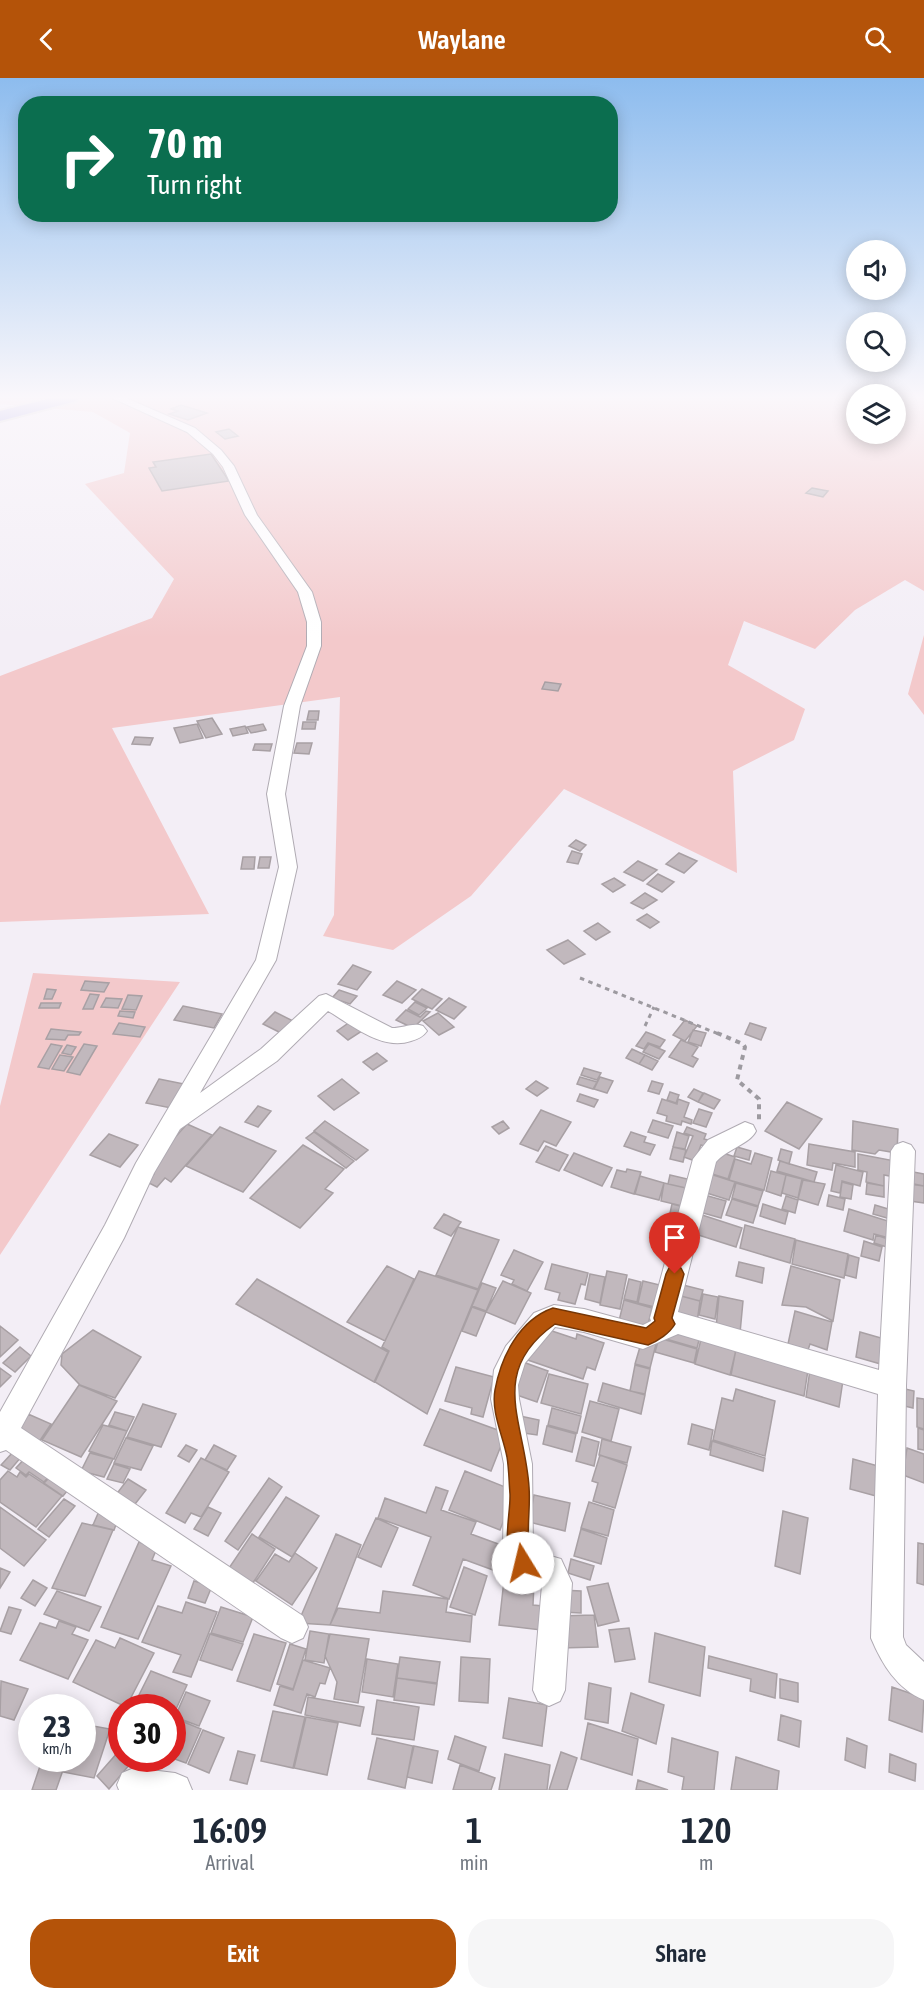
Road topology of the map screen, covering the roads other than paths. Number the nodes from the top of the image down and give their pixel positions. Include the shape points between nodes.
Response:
1 (234, 478) edge
2 (416, 1031) dead end
3 (170, 1126) junction
4 (745, 1131) road end
5 (903, 1151) dead end
6 (666, 1324) junction
7 (892, 1386) junction
8 (2, 1435) edge
9 (292, 1627) dead end
10 (924, 1684) edge
11 (549, 1690) dead end
12 (135, 1785) dead end
13 (175, 1790) edge

1 - 3 street via 251,515 305,592 314,622 315,646 292,706 276,794 288,867 266,960
2 - 3 street via 389,1036 326,1001 269,1055
3 - 8 street
4 - 6 street via 716,1146 705,1159 663,1318
5 - 7 street
6 - 7 street via 678,1323
6 - 11 street via 644,1337 553,1316 517,1350 510,1363 504,1393 518,1460 518,1556 523,1563 550,1570 557,1583
7 - 10 street via 887,1638 895,1656
8 - 9 street
12 - 13 street

